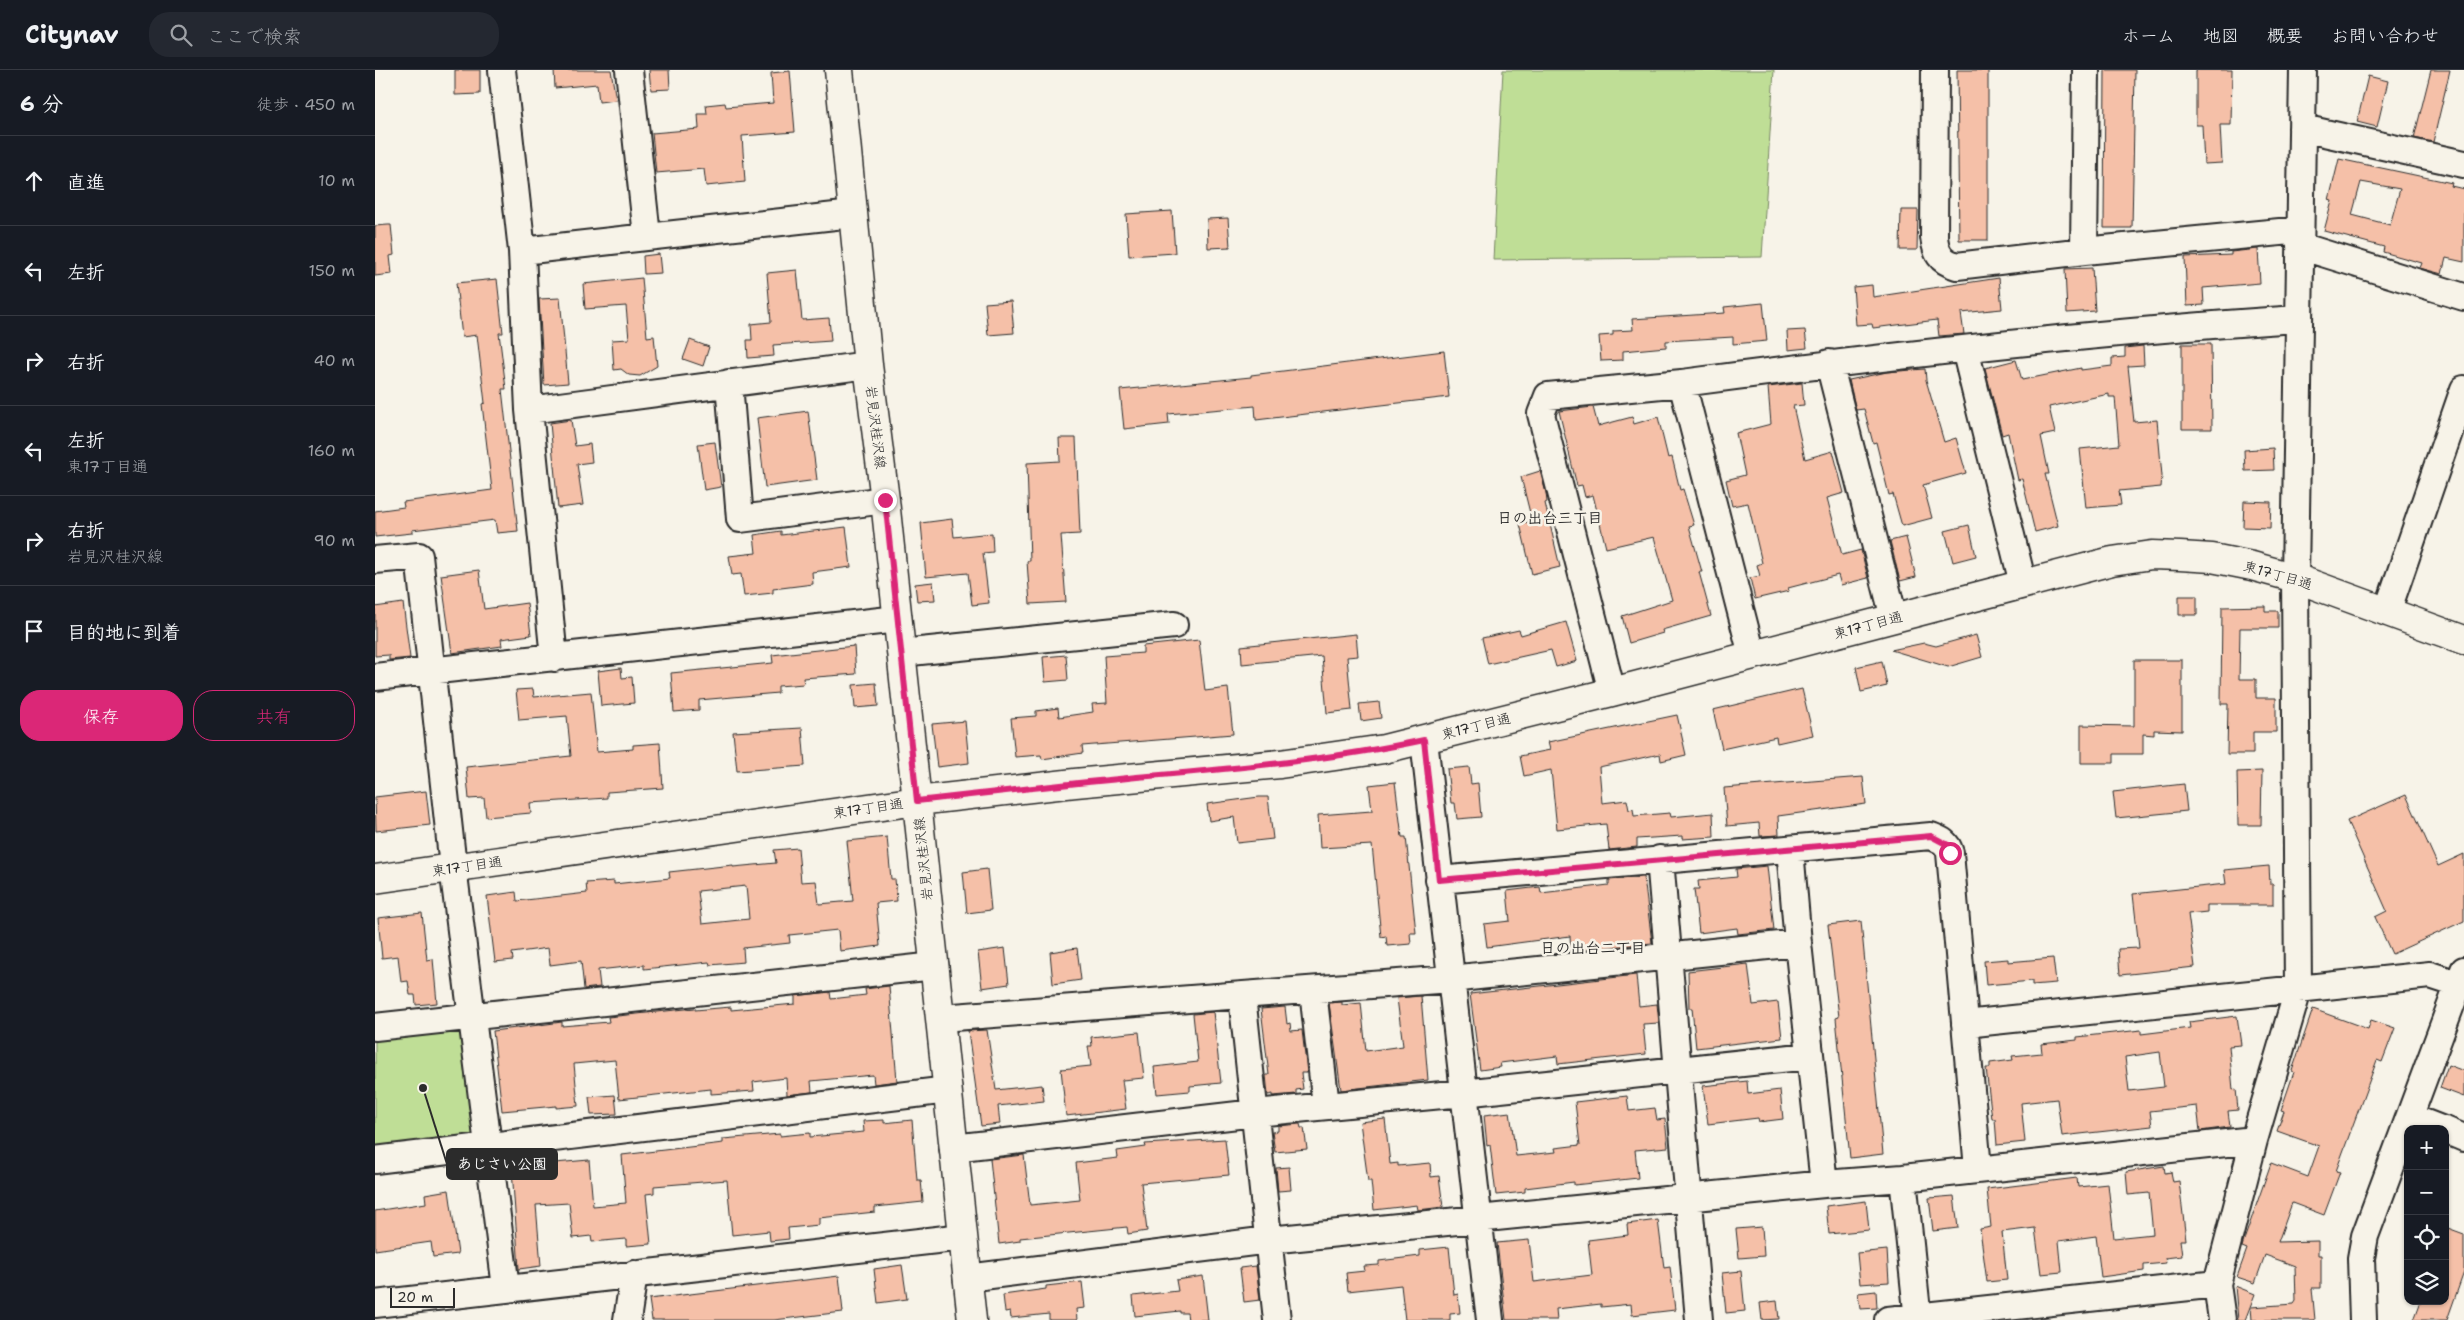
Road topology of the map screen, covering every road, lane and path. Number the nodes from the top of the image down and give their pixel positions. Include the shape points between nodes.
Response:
1 (502, 70) edge
2 (629, 70) edge
3 (839, 70) edge
4 (1935, 70) edge
5 (2086, 70) edge
6 (2303, 70) edge
7 (2302, 128) junction
8 (2464, 164) edge
9 (853, 214) junction
10 (647, 236) junction
11 (2300, 238) junction
12 (522, 251) junction
13 (2084, 251) junction
14 (2464, 297) edge
15 (2299, 319) junction
16 (1965, 349) junction
17 (1829, 364) junction
18 (868, 365) junction
19 (1683, 382) junction
20 (729, 383) junction
21 (2464, 389) edge
22 (529, 410) junction
23 (885, 500) junction
24 (375, 560) edge
25 (2295, 578) junction
26 (2023, 584) junction
27 (2387, 612) junction
28 (1894, 618) junction
29 (898, 619) junction
30 (1174, 625) dead end
31 (2464, 640) edge
32 (901, 654) junction
33 (1752, 654) junction
34 (554, 658) junction
35 (432, 670) junction
36 (375, 677) edge
37 (1612, 692) junction
38 (1424, 740) junction
39 (917, 801) junction
40 (1791, 849) junction
41 (1661, 860) junction
42 (453, 867) junction
43 (375, 879) edge
44 (1439, 880) junction
45 (1798, 943) junction
46 (1669, 955) junction
47 (935, 966) junction
48 (1450, 979) junction
49 (2462, 980) edge
50 (2298, 990) junction
51 (1313, 991) junction
52 (1242, 996) junction
53 (472, 1017) junction
54 (941, 1018) junction
55 (1965, 1024) junction
56 (375, 1027) edge
57 (1809, 1056) junction
58 (1679, 1069) junction
59 (948, 1090) junction
60 (1463, 1093) junction
61 (1326, 1106) junction
62 (1255, 1113) junction
63 (2410, 1117) junction
64 (2431, 1125) edge
65 (2449, 1132) edge
66 (2464, 1138) edge
67 (2254, 1140) junction
68 (488, 1147) junction
69 (953, 1148) junction
70 (375, 1160) edge
71 (1978, 1169) junction
72 (1903, 1178) junction
73 (1824, 1184) junction
74 (1689, 1198) junction
75 (1479, 1218) junction
76 (963, 1237) junction
77 (1269, 1240) junction
78 (634, 1274) junction
79 (967, 1278) junction
80 (2217, 1284) junction
81 (506, 1288) junction
82 (375, 1304) edge
83 (1918, 1318) edge
84 (627, 1320) edge
85 (972, 1320) edge
86 (1277, 1320) edge
87 (1490, 1320) edge
88 (1699, 1320) edge
89 (1888, 1320) edge
90 (2221, 1320) edge
91 (2363, 1320) edge

1 - 12 street
2 - 10 street
3 - 9 street, 岩見沢桂沢線
4 - 13 street via 1936,252 1945,262 1957,266
5 - 13 street
6 - 7 street
7 - 8 street
7 - 11 street
9 - 10 street
9 - 18 street, 岩見沢桂沢線
10 - 12 street
11 - 13 street
11 - 14 street
11 - 15 street
12 - 22 street
15 - 16 street via 2191,326
15 - 25 street
16 - 17 street
16 - 26 street
17 - 19 street
17 - 28 street
18 - 20 street
18 - 23 street, 岩見沢桂沢線
19 - 33 street
19 - 37 street via 1548,396 1541,414
20 - 22 street
20 - 23 street via 740,519
21 - 27 street
22 - 34 street
23 - 29 street, 岩見沢桂沢線
24 - 35 street via 419,556
25 - 26 street, 東17丁目通 via 2212,558 2152,556 2111,562
25 - 27 street, 東17丁目通
25 - 50 street
26 - 28 street, 東17丁目通
27 - 31 street, 東17丁目通
28 - 33 street, 東17丁目通
29 - 32 street, 岩見沢桂沢線
29 - 34 street
30 - 32 street
32 - 39 street, 岩見沢桂沢線
33 - 37 street, 東17丁目通
34 - 35 street
35 - 36 street
35 - 42 street
37 - 38 street, 東17丁目通
38 - 39 street, 東17丁目通 via 1331,758
38 - 44 street
39 - 42 street, 東17丁目通
39 - 47 street, 岩見沢桂沢線
40 - 41 street
40 - 45 street
40 - 55 street via 1931,836 1948,845
41 - 44 street
41 - 46 street
42 - 43 street, 東17丁目通
42 - 53 street
44 - 48 street
45 - 46 street
45 - 57 street
46 - 48 street
46 - 58 street
47 - 53 street
47 - 54 street, 岩見沢桂沢線
48 - 51 street
48 - 60 street
49 - 50 street via 2430,975
49 - 63 street
50 - 55 street
50 - 67 street
51 - 52 street
51 - 61 street
52 - 54 street
52 - 62 street
53 - 56 street
53 - 68 street
54 - 59 street, 岩見沢桂沢線
55 - 71 street
57 - 58 street
57 - 73 street
58 - 60 street
58 - 74 street
59 - 68 street
59 - 69 street, 岩見沢桂沢線
60 - 61 street
60 - 75 street
61 - 62 street
62 - 69 street
62 - 77 street
63 - 64 street
63 - 91 street via 2365,1236 2361,1268
65 - 66 street
67 - 71 street
67 - 80 street
68 - 70 street
68 - 81 street
69 - 76 street, 岩見沢桂沢線
71 - 72 street
72 - 73 street
72 - 83 street
73 - 74 street
74 - 75 street
74 - 88 street
75 - 77 street
75 - 87 street
76 - 78 street
76 - 79 street, 岩見沢桂沢線
77 - 79 street
77 - 86 street
78 - 81 street
78 - 84 street
79 - 85 street, 岩見沢桂沢線
80 - 83 street
80 - 90 street
81 - 82 street
83 - 89 street

